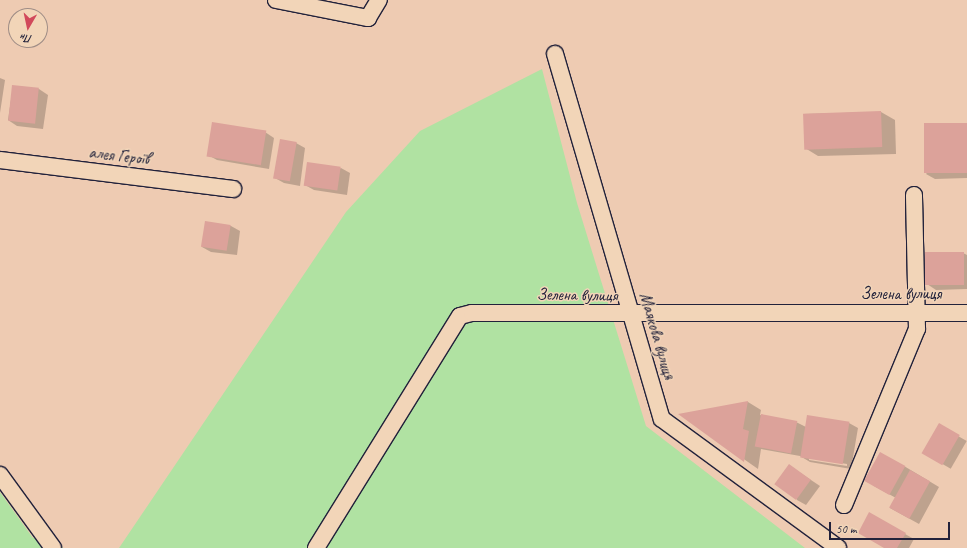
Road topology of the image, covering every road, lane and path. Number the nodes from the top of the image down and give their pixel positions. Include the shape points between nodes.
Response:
1 (276, 0) edge
2 (379, 0) edge
3 (555, 54) dead end
4 (0, 160) edge
5 (233, 189) dead end
6 (914, 196) dead end
7 (967, 312) edge
8 (917, 313) junction
9 (631, 314) junction
10 (0, 475) edge
11 (844, 505) dead end
12 (53, 548) edge
13 (316, 548) edge
14 (838, 548) edge

1 - 2 street via 368,18
3 - 9 street, Маякова вулиця
4 - 5 street, алея Героїв
6 - 8 street
7 - 8 street, Зелена вулиця
8 - 9 street, Зелена вулиця
8 - 11 street via 917,329
9 - 13 street, Зелена вулиця via 472,312 460,316
9 - 14 street, Маякова вулиця via 662,419
10 - 12 street

